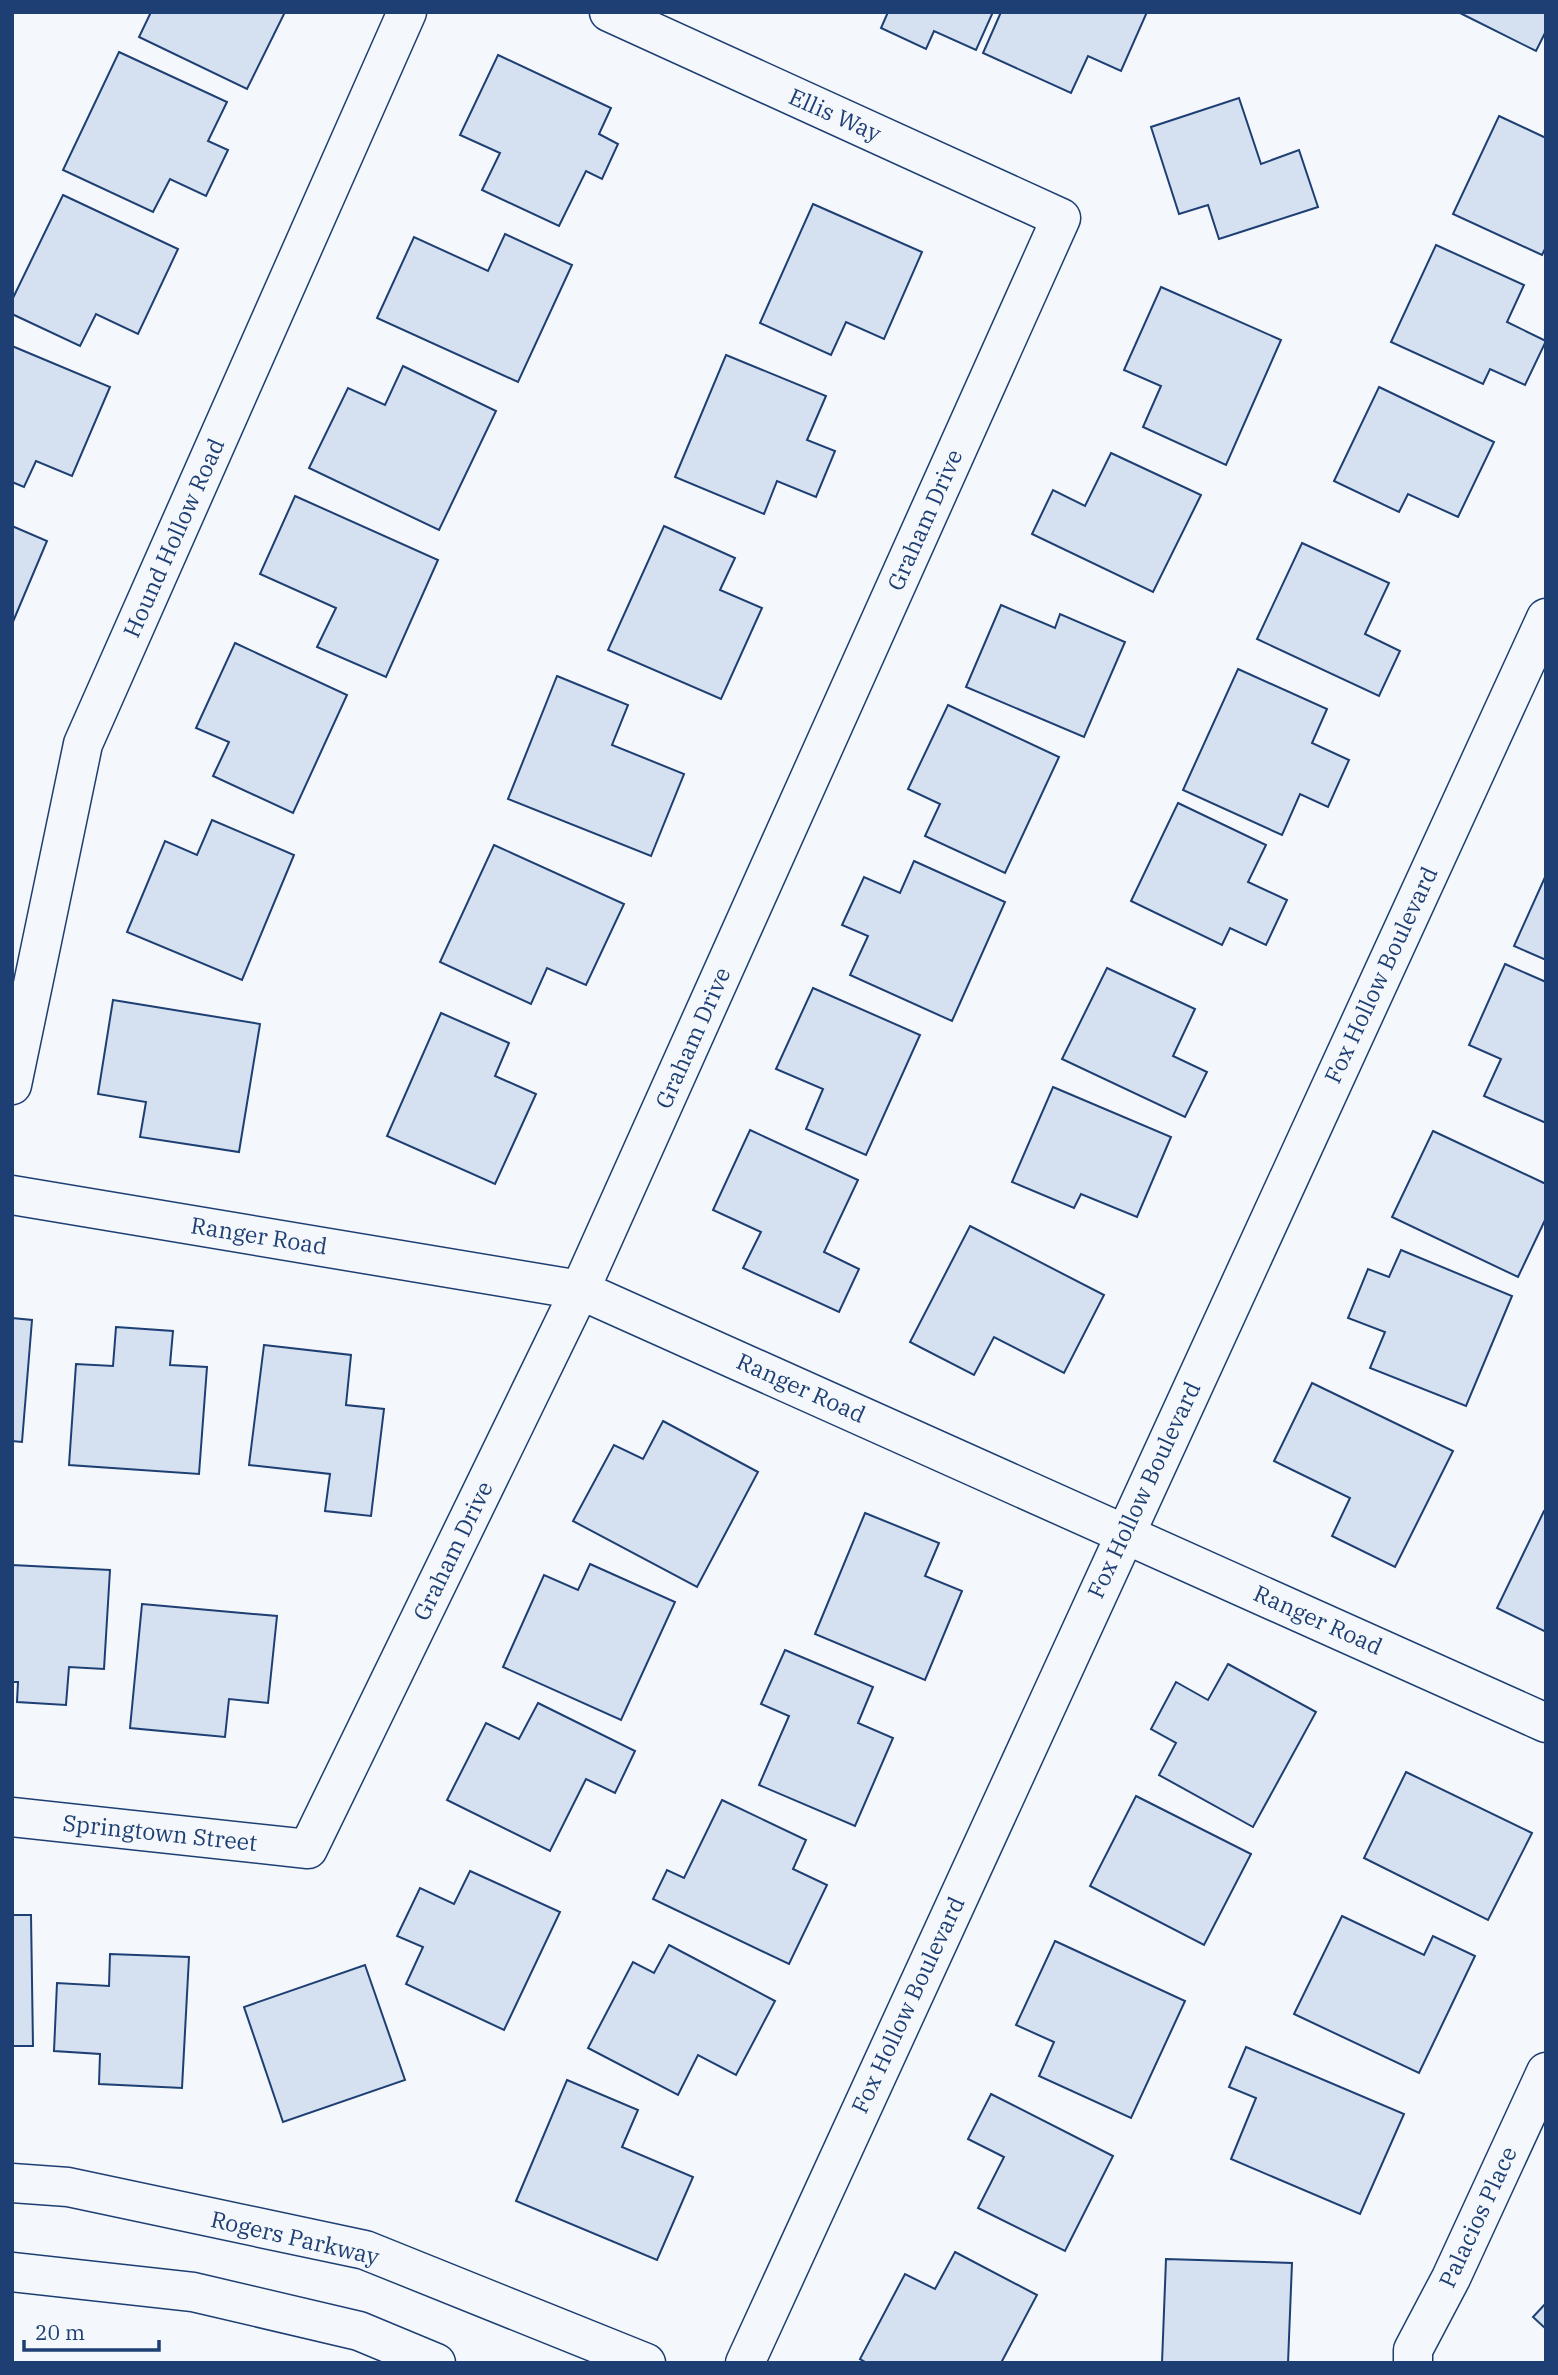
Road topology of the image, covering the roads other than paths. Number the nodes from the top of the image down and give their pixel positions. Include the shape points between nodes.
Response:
1 (407, 12) edge
2 (609, 12) edge
3 (1061, 218) joint
4 (1546, 618) edge
5 (12, 1085) edge
6 (12, 1195) edge
7 (580, 1290) junction
8 (1124, 1532) junction
9 (1546, 1723) edge
10 (12, 1818) edge
11 (308, 1849) joint
12 (1546, 2072) edge
13 (12, 2183) edge
14 (12, 2272) edge
15 (436, 2363) edge
16 (646, 2363) edge
17 (745, 2363) edge
18 (1413, 2363) edge

1 - 5 street, Hound Hollow Road via 83,744
2 - 3 street, Ellis Way
3 - 7 street, Graham Drive
4 - 8 street, Fox Hollow Boulevard
6 - 7 street, Ranger Road
7 - 8 street, Ranger Road
7 - 11 street, Graham Drive
8 - 9 street, Ranger Road
8 - 17 street, Fox Hollow Boulevard
10 - 11 street, Springtown Street
12 - 18 street, Palacios Place via 1413,2350
13 - 16 street, Rogers Parkway via 68,2187 365,2250
14 - 15 street via 193,2292 359,2330

